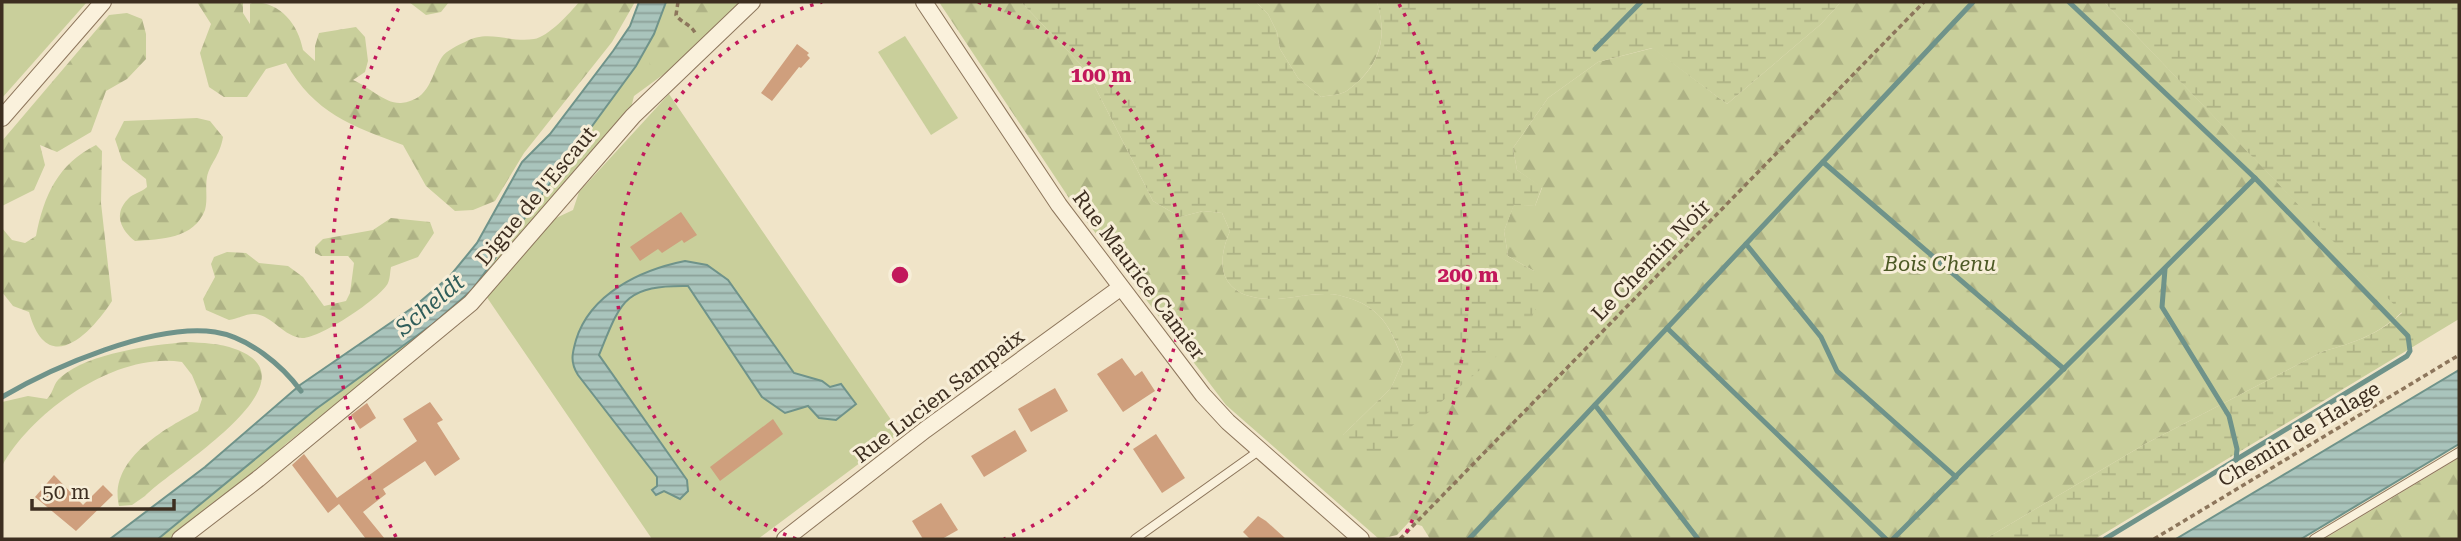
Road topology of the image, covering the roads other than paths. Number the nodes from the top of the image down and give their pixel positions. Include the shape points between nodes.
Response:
1 (103, 2) edge
2 (752, 2) edge
3 (924, 2) edge
4 (2, 118) edge
5 (1120, 288) junction
6 (1260, 450) junction
7 (2459, 452) edge
8 (180, 539) edge
9 (785, 539) edge
10 (1135, 539) edge
11 (1361, 539) edge
12 (2314, 539) edge

1 - 4 street
2 - 8 street, Digue de l'Escaut via 616,135 471,303
3 - 5 street, Rue Maurice Camier
5 - 6 street, Rue Maurice Camier via 1203,395
5 - 9 street, Rue Lucien Sampaix
6 - 10 lane
6 - 11 street, Rue Maurice Camier
7 - 12 lane

